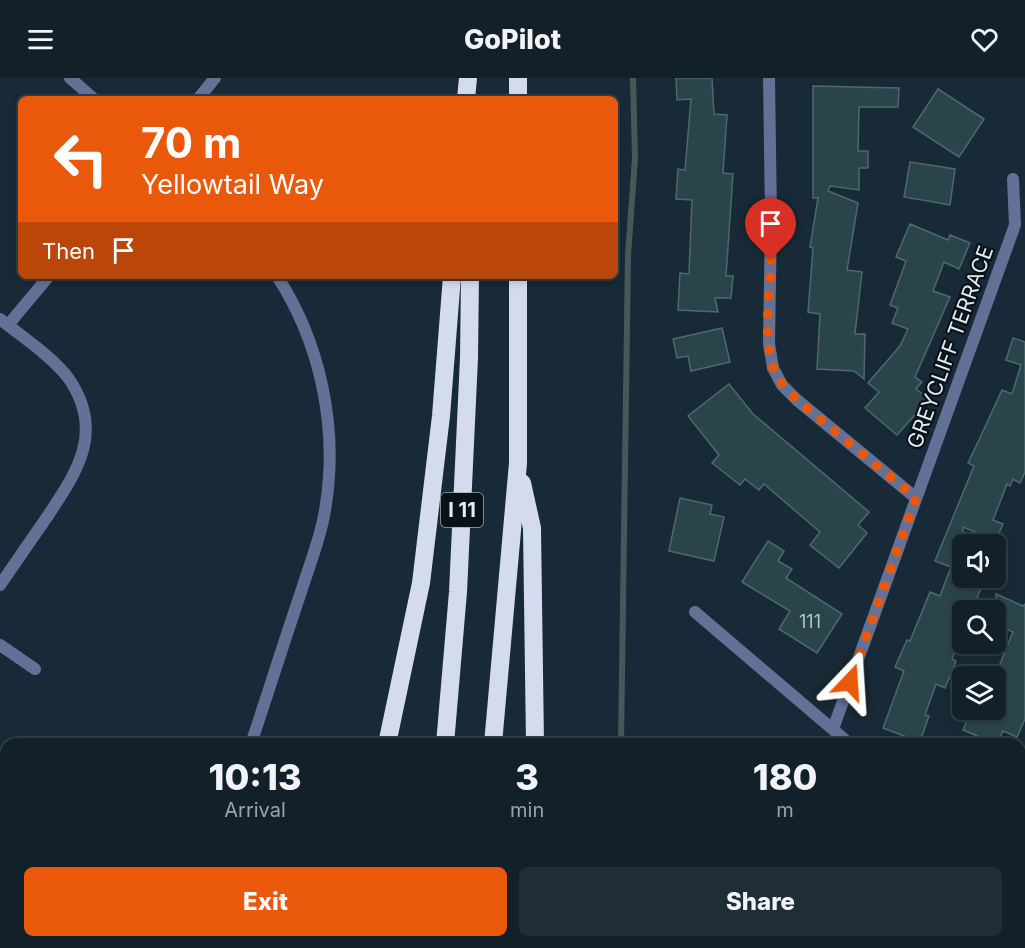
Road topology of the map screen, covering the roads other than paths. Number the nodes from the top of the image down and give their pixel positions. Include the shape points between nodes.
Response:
1 (70, 78) edge
2 (215, 78) edge
3 (468, 78) edge
4 (518, 78) edge
5 (769, 78) edge
6 (91, 96) edge
7 (200, 96) edge
8 (467, 96) edge
9 (518, 96) edge
10 (1013, 179) dead end
11 (46, 279) edge
12 (278, 279) edge
13 (452, 279) edge
14 (470, 279) edge
15 (518, 279) edge
16 (4, 322) edge
17 (518, 464) junction
18 (916, 498) junction
19 (0, 585) edge
20 (695, 612) dead end
21 (0, 645) edge
22 (35, 669) dead end
23 (833, 729) junction
24 (253, 738) edge
25 (388, 738) edge
26 (446, 738) edge
27 (494, 738) edge
28 (535, 738) edge
29 (843, 738) edge

1 - 6 street
2 - 7 street
3 - 8 highway
4 - 9 highway
5 - 18 street via 769,344 773,368 797,400
10 - 18 street, GREYCLIFF TERRACE via 1015,225
11 - 16 street
12 - 24 street via 311,346 328,424 327,504
13 - 25 highway via 441,416 421,583
14 - 26 highway, I 11 via 458,592
15 - 17 highway, I 11
16 - 19 street via 68,378 86,418 83,456 71,481
17 - 27 highway, I 11
17 - 28 highway via 532,528
18 - 23 street, GREYCLIFF TERRACE
20 - 23 street
21 - 22 street
23 - 29 street

